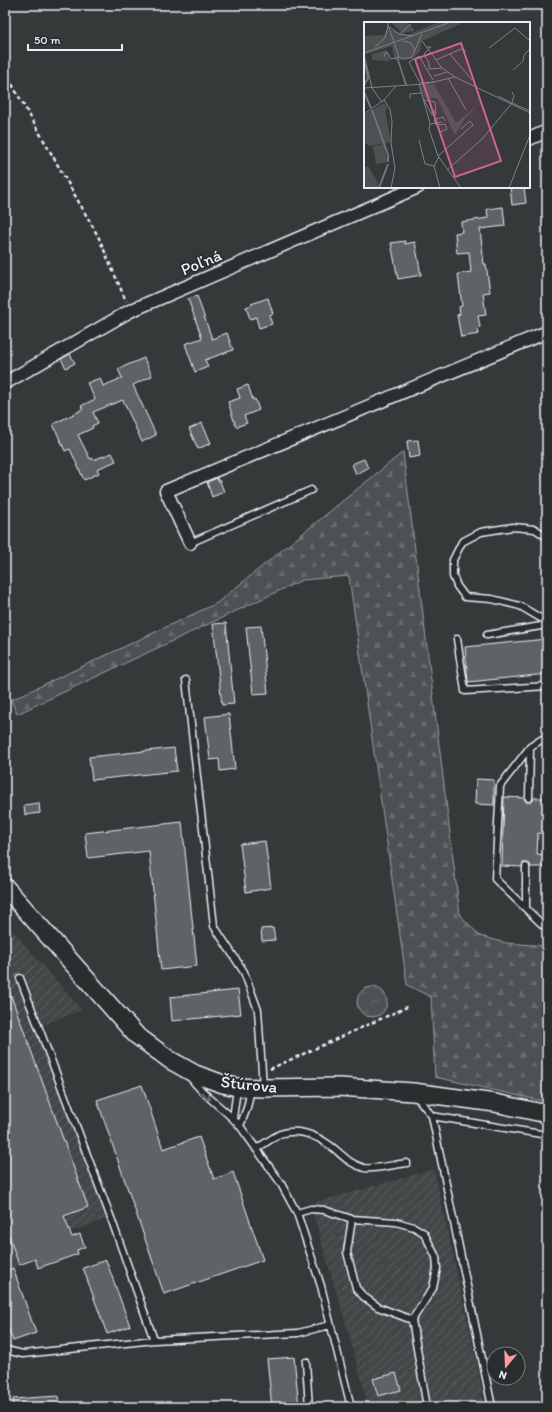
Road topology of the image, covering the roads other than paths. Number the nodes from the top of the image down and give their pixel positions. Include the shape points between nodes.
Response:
1 (547, 131) edge
2 (530, 139) edge
3 (416, 188) edge
4 (547, 332) edge
5 (5, 383) edge
6 (311, 490) dead end
7 (547, 537) edge
8 (190, 543) joint
9 (547, 622) edge
10 (547, 625) edge
11 (487, 635) dead end
12 (457, 639) dead end
13 (186, 680) dead end
14 (547, 686) edge
15 (547, 736) edge
16 (530, 747) junction
17 (529, 798) dead end
18 (526, 867) dead end
19 (5, 886) edge
20 (526, 908) junction
21 (547, 928) edge
22 (20, 978) dead end
23 (183, 1068) junction
24 (253, 1084) junction
25 (413, 1092) junction
26 (547, 1114) edge
27 (432, 1116) junction
28 (233, 1118) junction
29 (240, 1126) junction
30 (547, 1135) edge
31 (256, 1149) junction
32 (407, 1163) dead end
33 (297, 1213) junction
34 (352, 1220) junction
35 (412, 1320) junction
36 (330, 1325) junction
37 (154, 1340) junction
38 (5, 1349) edge
39 (306, 1362) dead end
40 (310, 1407) edge
41 (351, 1407) edge
42 (427, 1407) edge
43 (492, 1407) edge

1 - 2 street
3 - 5 street, Poľná via 130,311
4 - 8 street via 166,491
6 - 8 lane
7 - 9 lane via 535,529 513,527 481,532 462,542 453,560 453,576 465,597 492,599 520,606
10 - 11 lane
12 - 14 lane via 465,691
13 - 24 lane via 214,926 244,972 258,1010
15 - 16 lane
16 - 17 lane
16 - 20 lane via 500,786 495,879
18 - 20 lane
19 - 23 street, Štúrova via 136,1035
20 - 21 lane
22 - 37 lane
23 - 24 street, Štúrova via 208,1079
23 -> 28 lane via 198,1089
24 - 25 street, Štúrova
24 - 28 lane
24 - 29 lane
25 - 26 street, Štúrova via 495,1103
25 - 27 lane
27 - 30 lane
27 - 43 lane
28 - 29 lane
29 - 31 lane
31 - 32 lane via 278,1135 298,1132 319,1137 346,1160 356,1165 367,1168
31 - 33 lane via 280,1182
33 - 34 lane via 312,1209 324,1210
33 - 36 lane via 321,1286
34 - 35 lane via 347,1252 356,1288 378,1307
34 - 35 lane via 396,1222 424,1233 436,1257 437,1268 433,1288
35 - 42 lane
36 - 37 lane via 298,1333
36 - 41 lane
37 - 38 lane via 23,1354
39 - 40 lane

